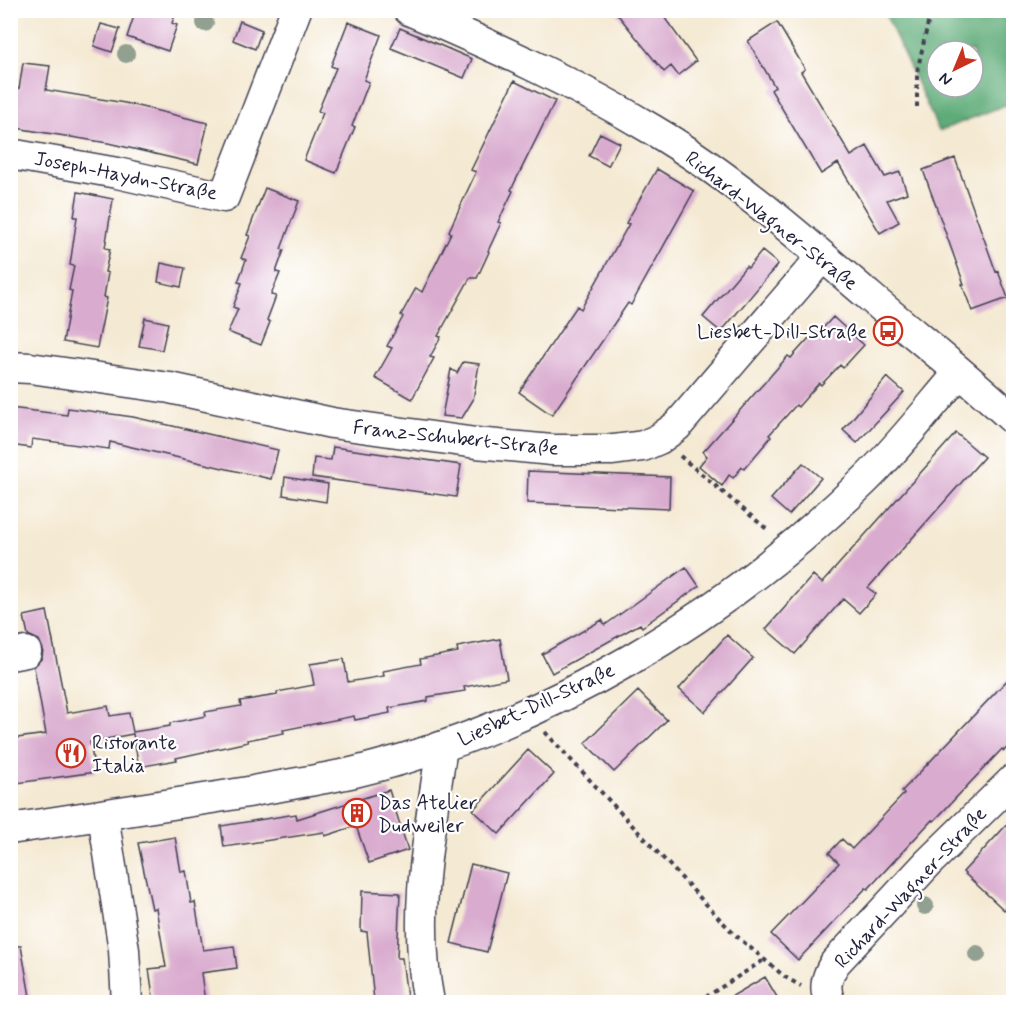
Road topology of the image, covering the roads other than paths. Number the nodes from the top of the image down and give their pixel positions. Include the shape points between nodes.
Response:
1 (296, 10) edge
2 (409, 10) edge
3 (10, 154) edge
4 (822, 257) junction
5 (10, 367) edge
6 (959, 373) junction
7 (1014, 420) edge
8 (442, 747) junction
9 (1014, 779) edge
10 (103, 815) junction
11 (10, 829) edge
12 (828, 995) edge
13 (127, 1002) edge
14 (429, 1002) edge

1 - 3 street, Joseph-Haydn-Straße via 224,197
2 - 4 street, Richard-Wagner-Straße via 507,52 654,130 753,200
4 - 5 street, Franz-Schubert-Straße via 676,426 643,446 552,450 476,443 332,423 170,388
4 - 6 street, Richard-Wagner-Straße
6 - 7 street, Richard-Wagner-Straße
6 - 8 street, Liesbet-Dill-Straße via 866,479 789,548 714,606 665,640 564,696
8 - 10 street, Liesbet-Dill-Straße via 355,772
8 - 14 street via 423,879 421,933
9 - 12 street, Richard-Wagner-Straße via 847,950 828,975
10 - 11 street, Liesbet-Dill-Straße
10 - 13 street via 124,950

